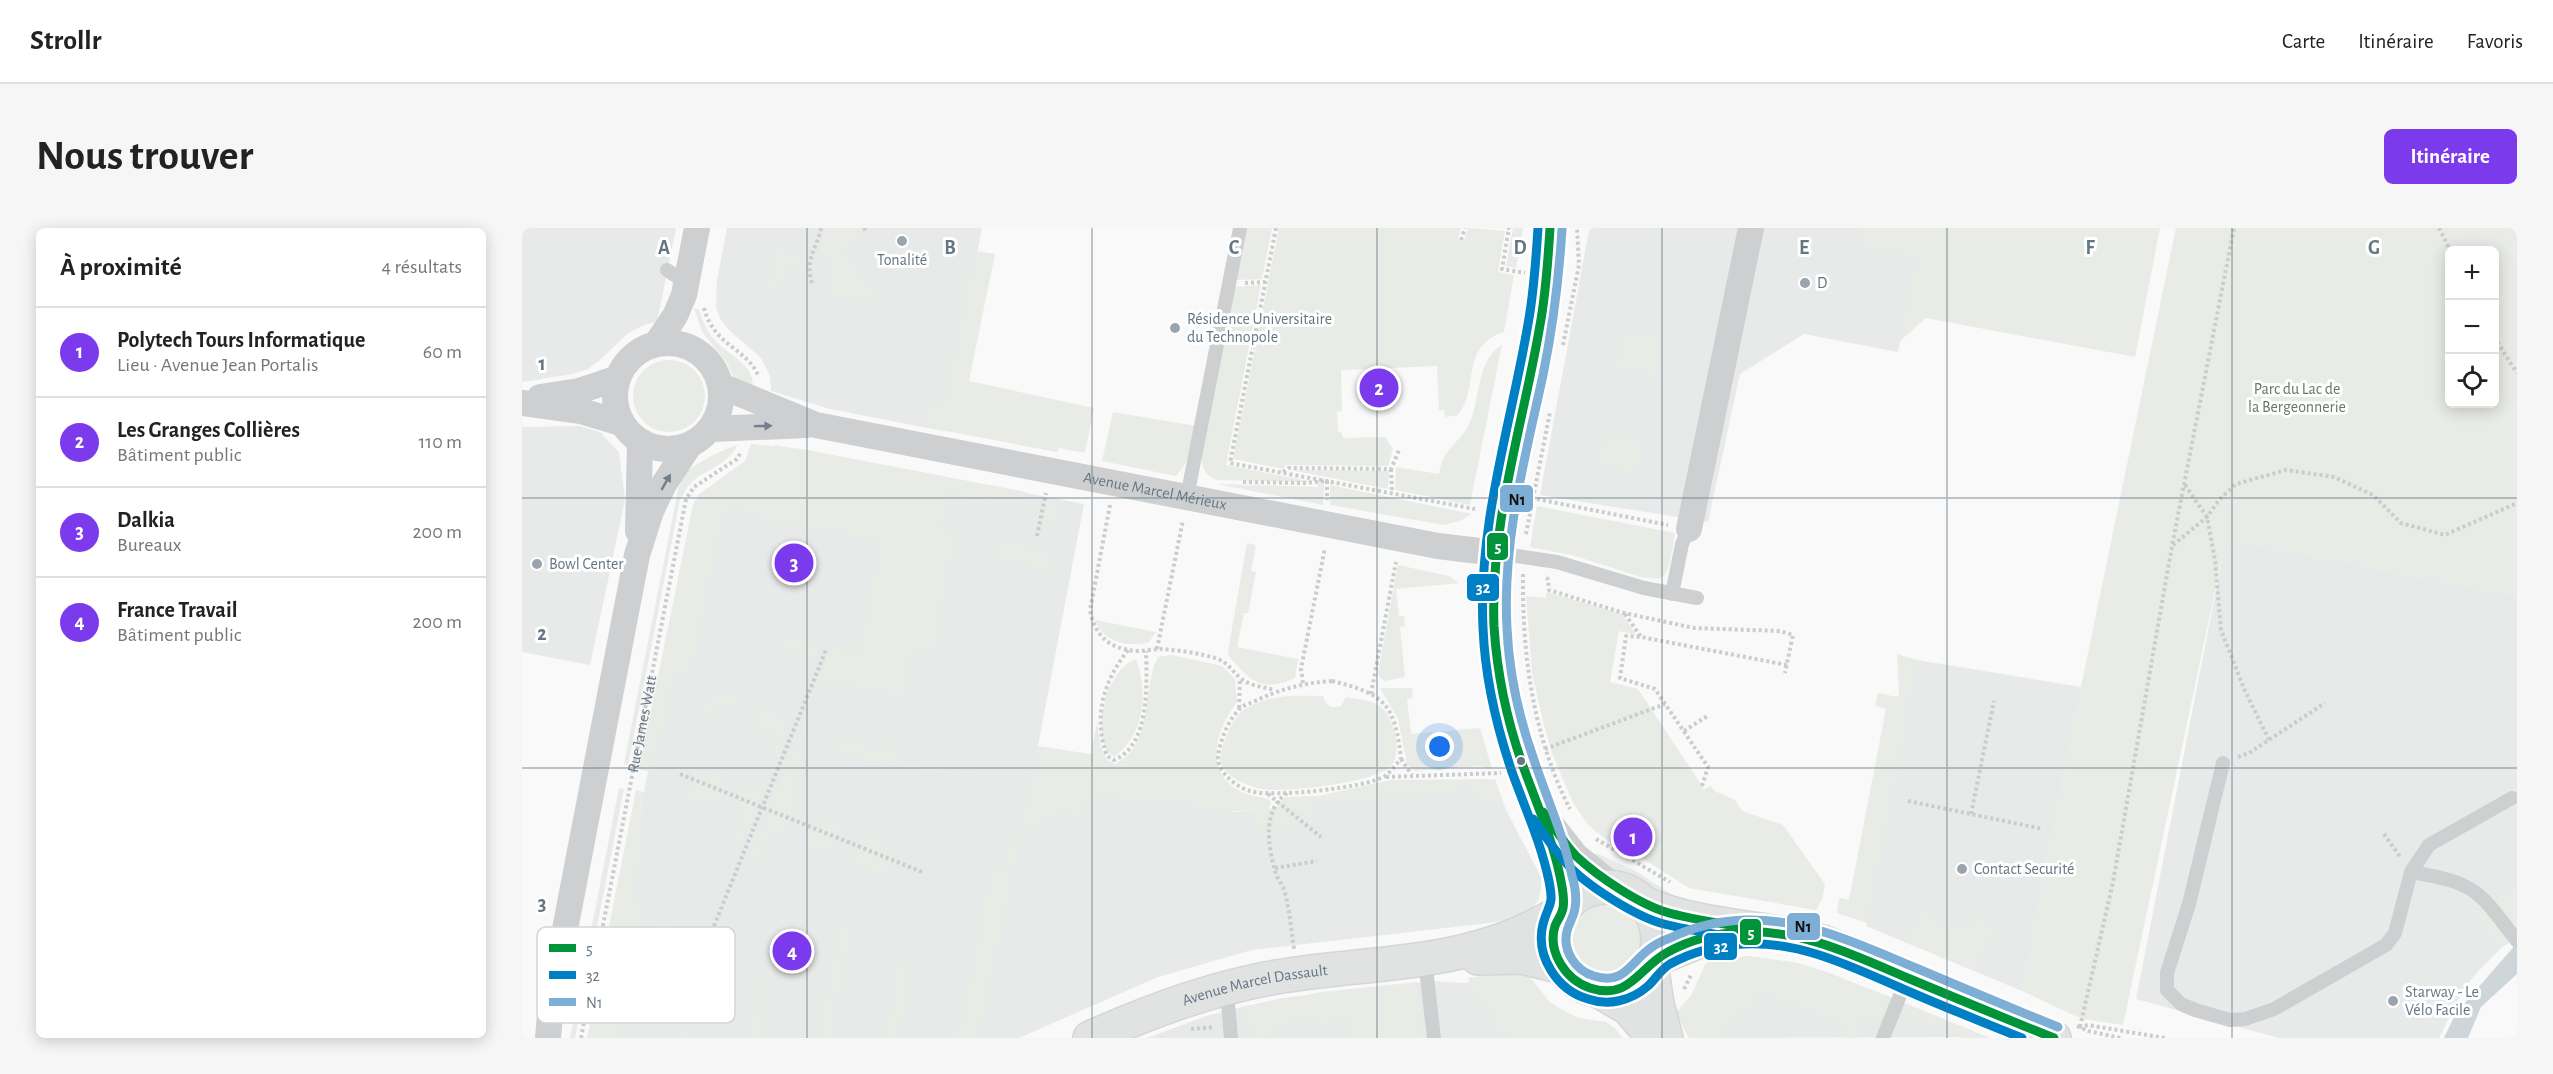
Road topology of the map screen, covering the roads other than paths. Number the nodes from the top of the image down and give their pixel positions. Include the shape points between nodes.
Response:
1 (697, 228) edge
2 (1240, 228) edge
3 (1550, 228) edge
4 (1751, 228) edge
5 (685, 287) junction
6 (656, 344) junction
7 (700, 352) junction
8 (618, 378) junction
9 (721, 386) junction
10 (522, 401) edge
11 (621, 423) junction
12 (816, 425) junction
13 (711, 429) junction
14 (640, 442) junction
15 (689, 446) junction
16 (1185, 507) junction
17 (1689, 529) joint
18 (1496, 553) junction
19 (637, 555) junction
20 (1672, 594) junction
21 (1697, 598) dead end
22 (2223, 763) road end
23 (2512, 798) dead end
24 (1535, 800) junction
25 (2411, 872) junction
26 (1630, 896) junction
27 (1563, 910) junction
28 (565, 927) edge
29 (1772, 932) junction
30 (2517, 941) edge
31 (1425, 960) junction
32 (1652, 962) junction
33 (1562, 967) junction
34 (1907, 978) junction
35 (1230, 987) junction
36 (1597, 990) junction
37 (545, 1023) edge
38 (549, 1023) edge
39 (1231, 1032) edge
40 (2067, 1032) edge
41 (1888, 1037) edge
42 (540, 1038) edge
43 (548, 1038) edge
44 (1090, 1038) edge
45 (1434, 1038) edge
46 (1654, 1038) edge
47 (1666, 1038) edge

1 - 5 street
2 - 16 lane
3 - 18 street via 1545,292
4 - 17 street
5 - 6 street via 675,316
5 - 7 street
6 - 7 street via 671,342
6 - 8 street via 633,356
7 - 9 street via 710,362
8 - 10 street via 579,391
8 - 11 street via 615,400
9 - 12 street, Avenue Marcel Mérieux
9 - 13 street via 722,401
10 - 11 street via 581,411
11 - 14 street
13 -> 12 street, Avenue Marcel Mérieux
12 - 16 street, Avenue Marcel Mérieux
13 - 15 street
14 - 15 street via 672,450
14 - 19 street
19 -> 15 street via 651,511
16 - 18 street, Avenue Marcel Mérieux via 1328,514 1438,546
17 - 20 lane
18 - 20 lane via 1582,568
18 - 24 street via 1494,615 1502,685 1513,737
19 - 28 street
20 - 21 lane
22 - 25 lane via 2189,904 2167,973 2167,990 2181,1004 2237,1020 2258,1016 2294,997 2391,940
23 - 25 lane via 2429,845
24 - 26 street via 1576,856
24 - 27 street via 1558,868
25 - 30 lane via 2472,888
26 - 27 street via 1601,888 1586,891
26 - 29 street via 1671,913
26 - 32 street via 1653,917 1657,934
27 - 31 street, Avenue Marcel Dassault via 1533,928 1483,948
27 - 33 street via 1554,939
29 - 32 street via 1726,934 1683,946
29 - 34 street via 1823,942
31 - 33 street, Avenue Marcel Dassault via 1522,957
31 - 35 street, Avenue Marcel Dassault via 1298,973
31 - 45 lane
32 - 36 street via 1640,978 1625,987
32 - 47 street
33 - 36 street via 1577,982
34 - 40 street
34 - 41 lane
35 - 39 lane
35 - 44 street, Avenue Marcel Dassault
36 - 46 street via 1628,1008
37 - 42 street
38 - 43 street

